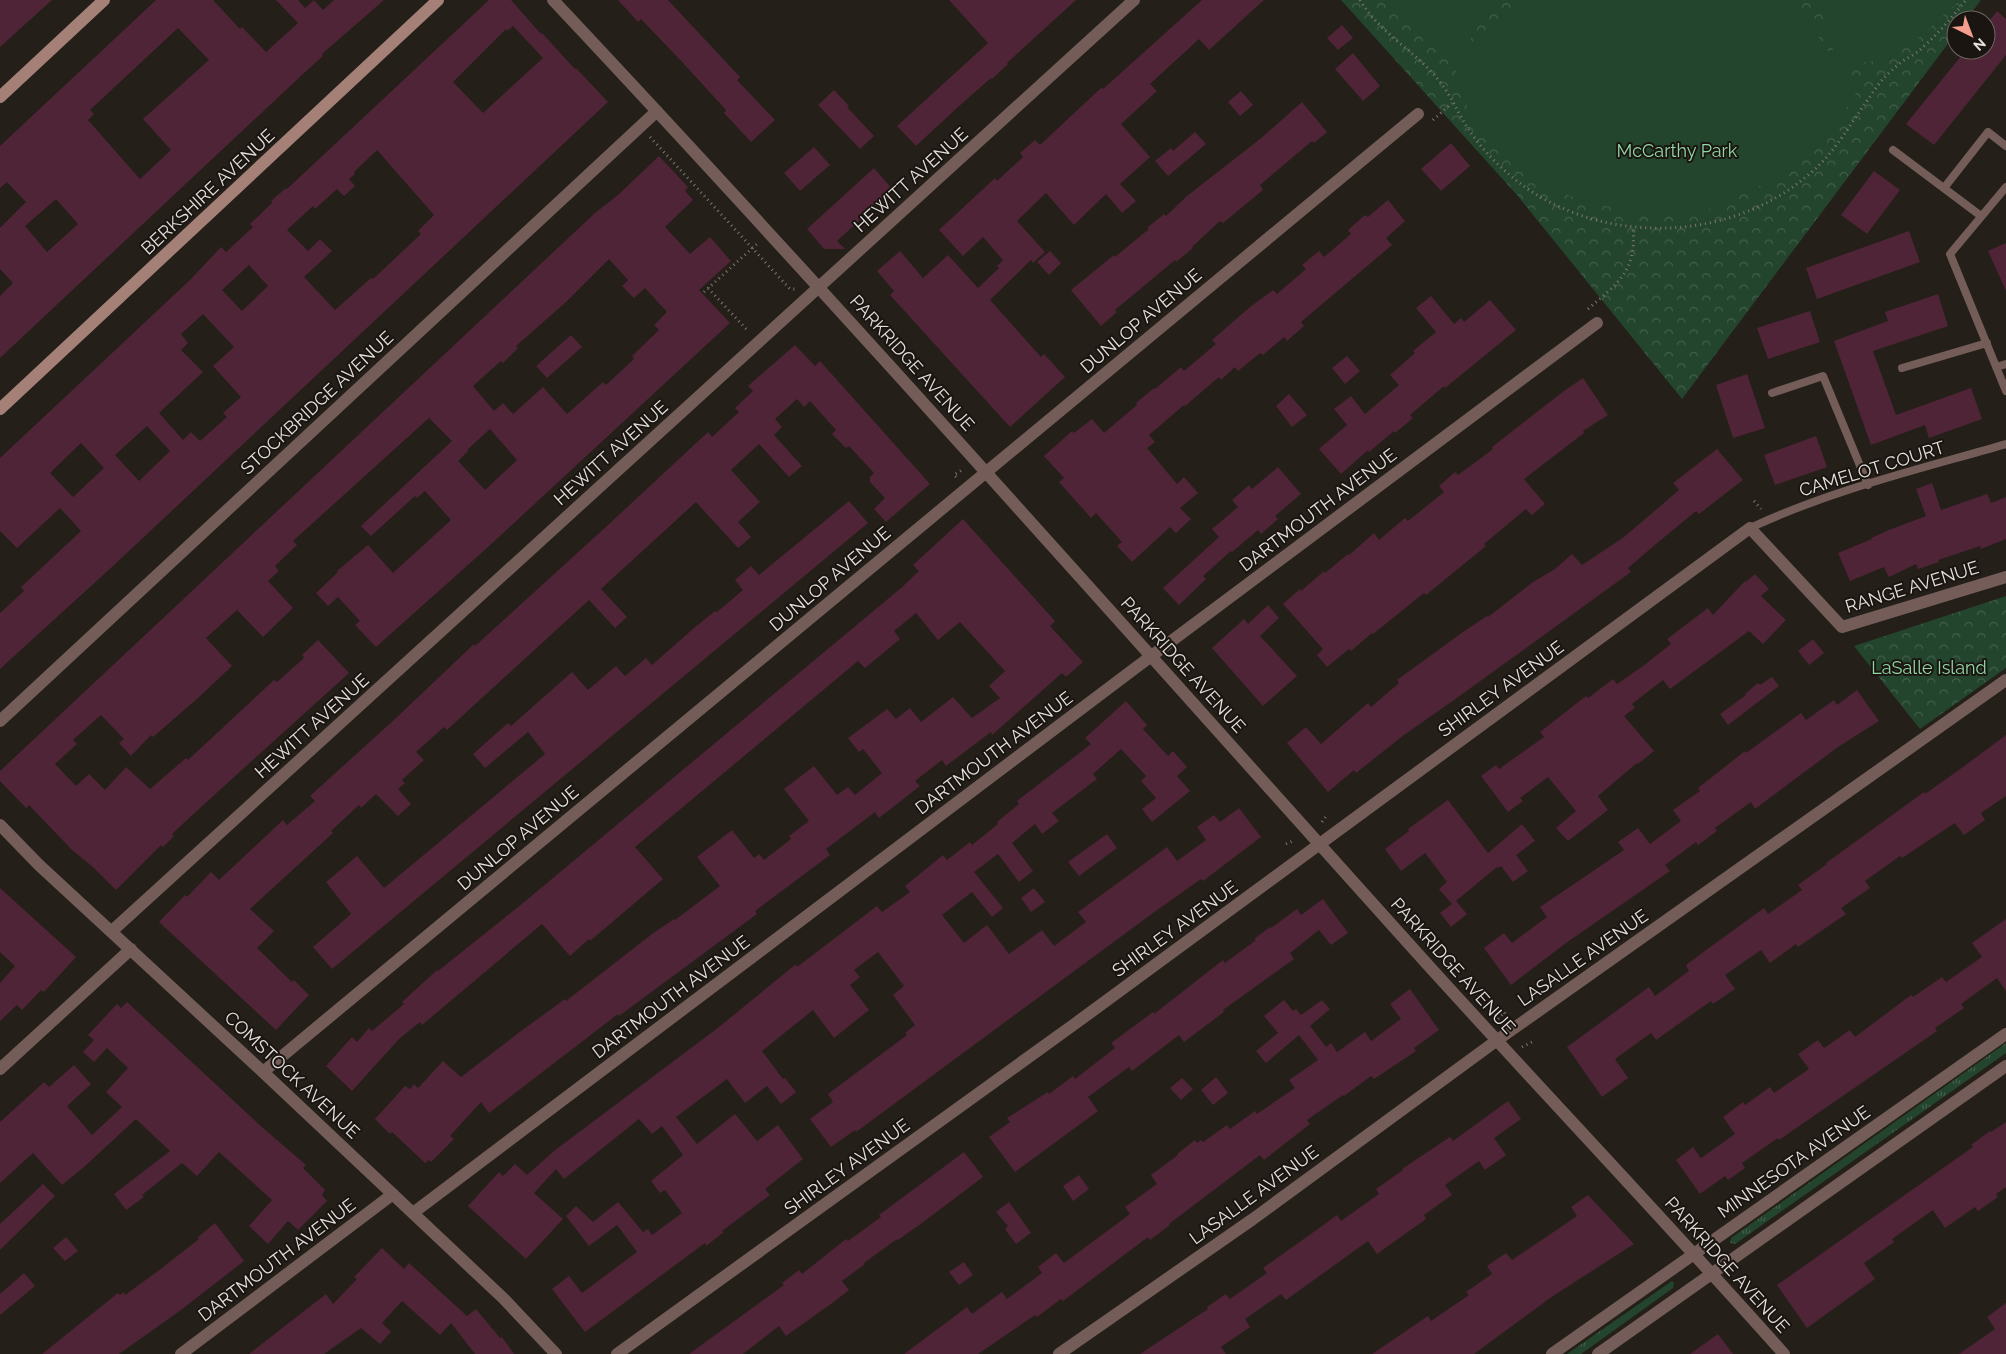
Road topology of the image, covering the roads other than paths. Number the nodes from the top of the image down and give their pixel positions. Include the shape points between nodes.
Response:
1 (104, 0) edge
2 (438, 0) edge
3 (553, 0) edge
4 (1134, 0) edge
5 (0, 97) edge
6 (657, 110) junction
7 (1418, 114) dead end
8 (2006, 146) edge
9 (1893, 150) dead end
10 (2006, 187) edge
11 (1944, 188) junction
12 (1981, 216) junction
13 (819, 287) junction
14 (1597, 323) dead end
15 (1987, 343) junction
16 (2006, 364) edge
17 (1996, 367) junction
18 (1902, 368) dead end
19 (2006, 391) edge
20 (1772, 393) dead end
21 (0, 409) edge
22 (2006, 444) edge
23 (987, 472) junction
24 (1868, 485) junction
25 (1750, 528) junction
26 (2006, 577) edge
27 (1152, 656) junction
28 (2006, 680) edge
29 (0, 721) edge
30 (0, 825) edge
31 (1320, 844) junction
32 (112, 931) junction
33 (131, 949) junction
34 (2006, 1034) edge
35 (1496, 1041) junction
36 (2006, 1066) edge
37 (0, 1069) edge
38 (264, 1072) junction
39 (393, 1194) junction
40 (413, 1213) junction
41 (1694, 1254) junction
42 (1713, 1273) junction
43 (181, 1354) edge
44 (556, 1354) edge
45 (617, 1354) edge
46 (1059, 1354) edge
47 (1552, 1354) edge
48 (1598, 1354) edge
49 (1784, 1354) edge

1 - 5 street
2 - 21 street, BERKSHIRE AVENUE
3 - 6 street, PARKRIDGE AVENUE
4 - 13 street, HEWITT AVENUE
6 - 13 street, PARKRIDGE AVENUE
6 - 29 street, STOCKBRIDGE AVENUE
7 - 23 street, DUNLOP AVENUE
8 - 11 lane via 1988,132
9 - 11 lane
10 - 12 lane
11 - 12 lane
12 - 15 lane via 1950,254
13 - 23 street, PARKRIDGE AVENUE
13 - 32 street, HEWITT AVENUE
14 - 27 street, DARTMOUTH AVENUE
15 - 17 lane
15 - 18 lane
16 - 17 lane
17 - 19 lane
20 - 24 lane via 1823,376
22 - 24 lane, CAMELOT COURT
23 - 27 street, PARKRIDGE AVENUE
23 - 38 street, DUNLOP AVENUE
24 - 25 lane, CAMELOT COURT via 1778,514
25 - 26 street, RANGE AVENUE via 1842,627
25 - 31 street, SHIRLEY AVENUE
27 - 31 street, PARKRIDGE AVENUE
27 - 40 street, DARTMOUTH AVENUE
28 - 35 street, LASALLE AVENUE
30 - 32 street, COMSTOCK AVENUE
31 - 35 street, PARKRIDGE AVENUE
31 - 45 street, SHIRLEY AVENUE
32 - 33 street, COMSTOCK AVENUE
33 - 37 street
33 - 38 street, COMSTOCK AVENUE
34 - 41 street, MINNESOTA AVENUE
35 - 41 street, PARKRIDGE AVENUE
35 - 46 street, LASALLE AVENUE via 1253,1219
36 - 42 street
38 - 39 street, COMSTOCK AVENUE
39 - 40 street, COMSTOCK AVENUE
39 - 43 street, DARTMOUTH AVENUE
40 - 44 street, COMSTOCK AVENUE via 503,1298
41 - 42 street, PARKRIDGE AVENUE
41 - 47 street, MINNESOTA AVENUE
42 - 48 street
42 - 49 street, PARKRIDGE AVENUE

